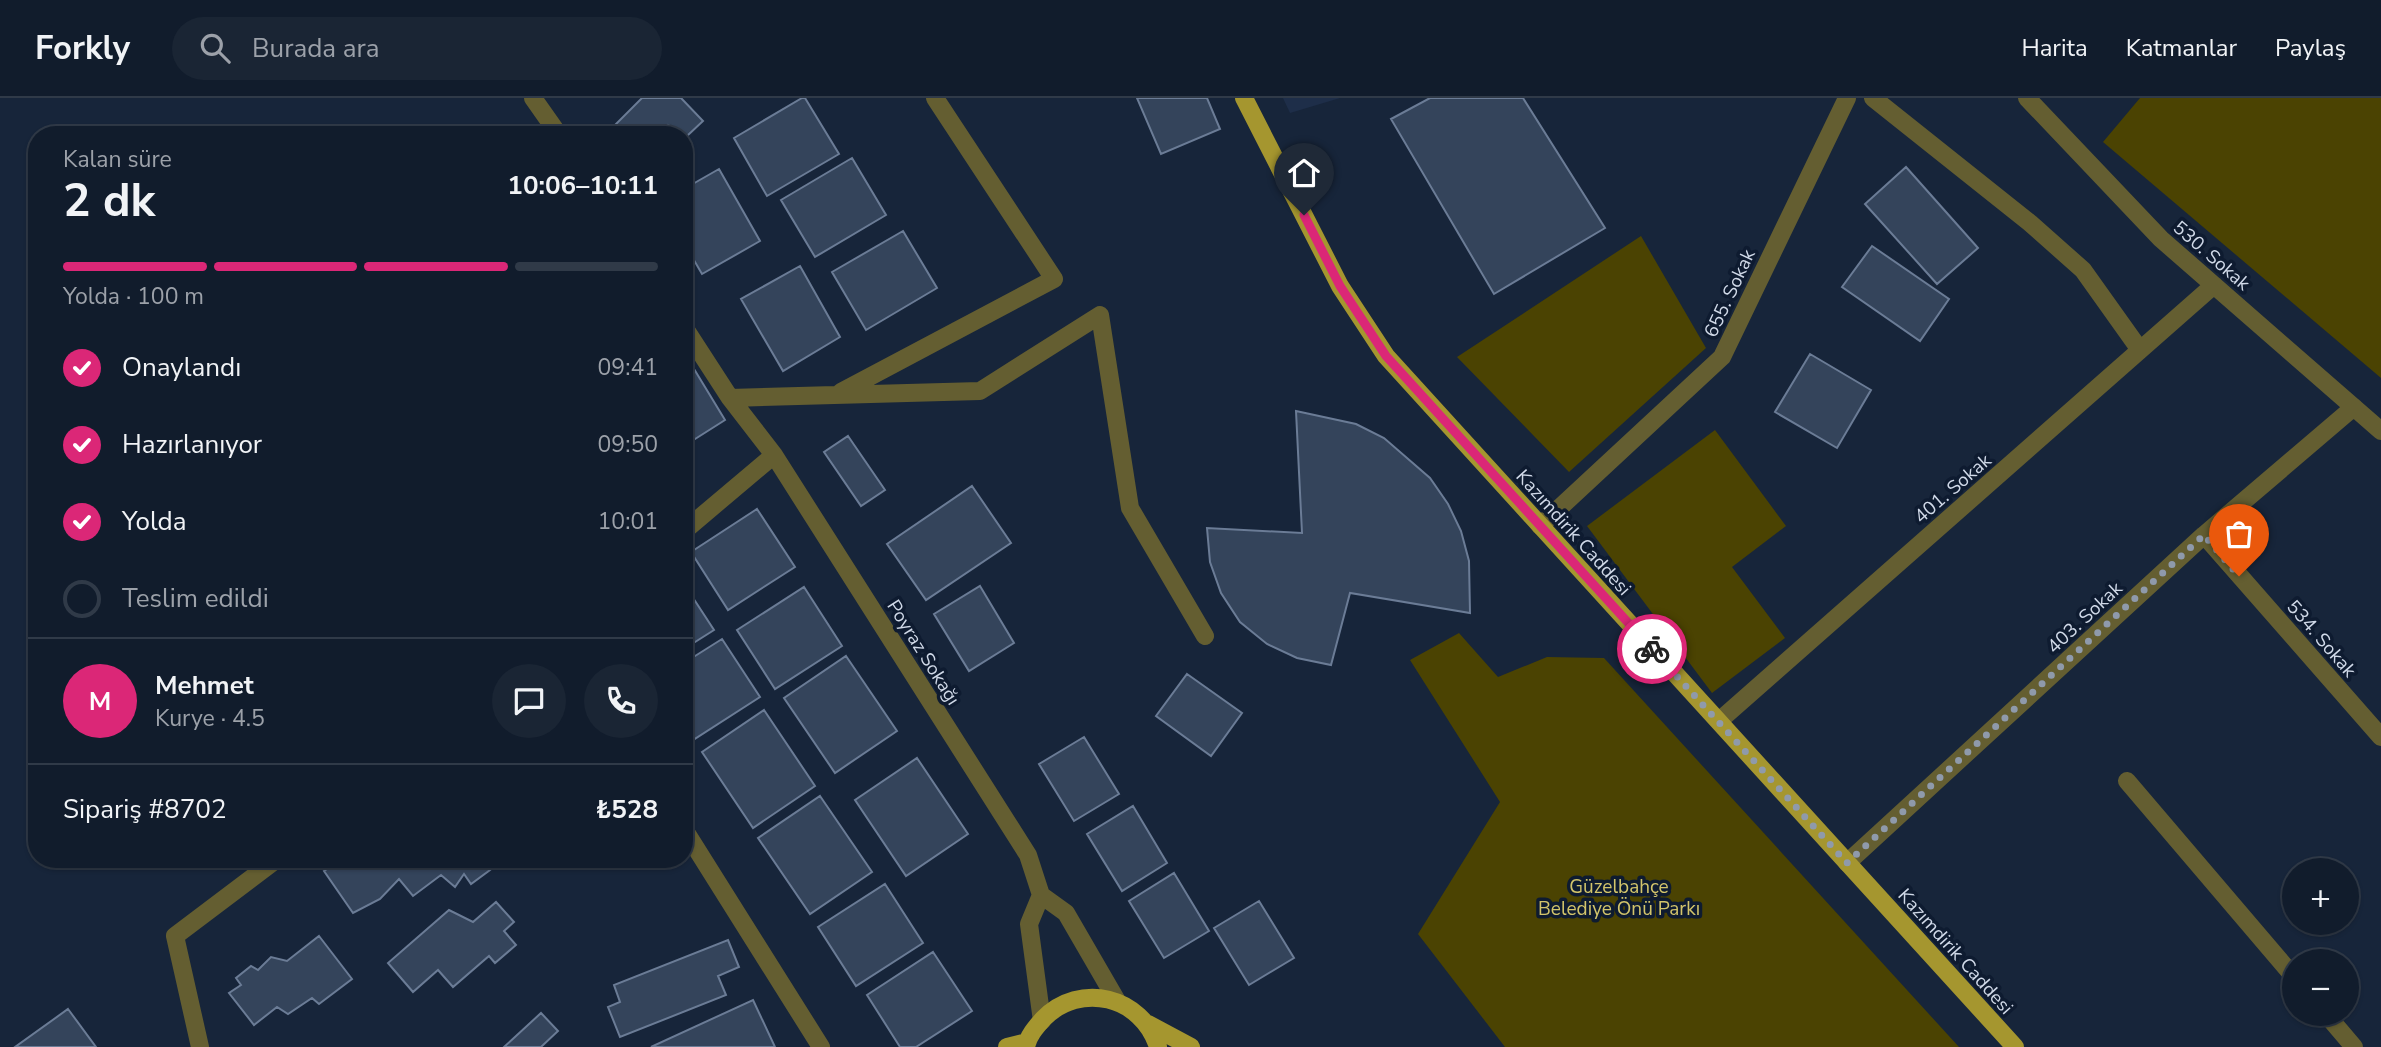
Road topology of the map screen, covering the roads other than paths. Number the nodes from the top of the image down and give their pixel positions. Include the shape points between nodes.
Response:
1 (533, 98) edge
2 (935, 98) edge
3 (1244, 98) edge
4 (1847, 98) edge
5 (1874, 98) edge
6 (2027, 98) edge
7 (553, 126) edge
8 (2214, 285) junction
9 (693, 341) edge
10 (2140, 350) junction
11 (837, 395) junction
12 (730, 398) junction
13 (2354, 407) junction
14 (2381, 431) edge
15 (774, 455) junction
16 (693, 523) edge
17 (1540, 526) junction
18 (2204, 535) junction
19 (1205, 636) dead end
20 (1719, 721) junction
21 (2381, 737) edge
22 (2127, 782) dead end
23 (693, 843) edge
24 (1847, 863) junction
25 (265, 868) edge
26 (1041, 895) junction
27 (2282, 963) edge
28 (1117, 1001) junction
29 (1041, 1020) junction
30 (1149, 1024) junction
31 (2336, 1026) edge
32 (1027, 1044) edge
33 (200, 1047) edge
34 (821, 1047) edge
35 (1007, 1047) edge
36 (1158, 1047) edge
37 (1191, 1047) edge
38 (2015, 1047) edge
39 (2354, 1047) edge

1 - 7 street
2 - 11 street via 1054,279
3 - 17 main road, Kazımdirik Caddesi via 1340,286 1386,356
4 - 17 street, 655. Sokak via 1722,357
5 - 10 street via 2082,270
6 - 8 street, 530. Sokak via 2161,239
8 - 10 street, 401. Sokak
8 - 13 street, 530. Sokak
9 - 12 street, Poyraz Sokağı
10 - 20 street, 401. Sokak
11 - 12 street
11 - 19 street via 980,391 1100,315 1130,508
12 - 15 street, Poyraz Sokağı
13 - 14 street, 530. Sokak
13 - 18 street, 403. Sokak
15 - 16 street
15 - 26 street, Poyraz Sokağı via 1028,855
17 - 20 main road, Kazımdirik Caddesi
18 - 21 street, 534. Sokak
18 - 24 street, 403. Sokak
20 - 24 main road, Kazımdirik Caddesi
22 - 27 street
23 - 34 street
24 - 38 main road, Kazımdirik Caddesi
25 - 33 street via 175,936
26 - 28 street via 1066,913
26 - 29 street via 1029,924
28 - 29 main road via 1071,1000
28 - 30 main road
29 - 32 main road
30 - 36 main road
30 - 37 main road
31 - 39 street
32 - 35 main road

